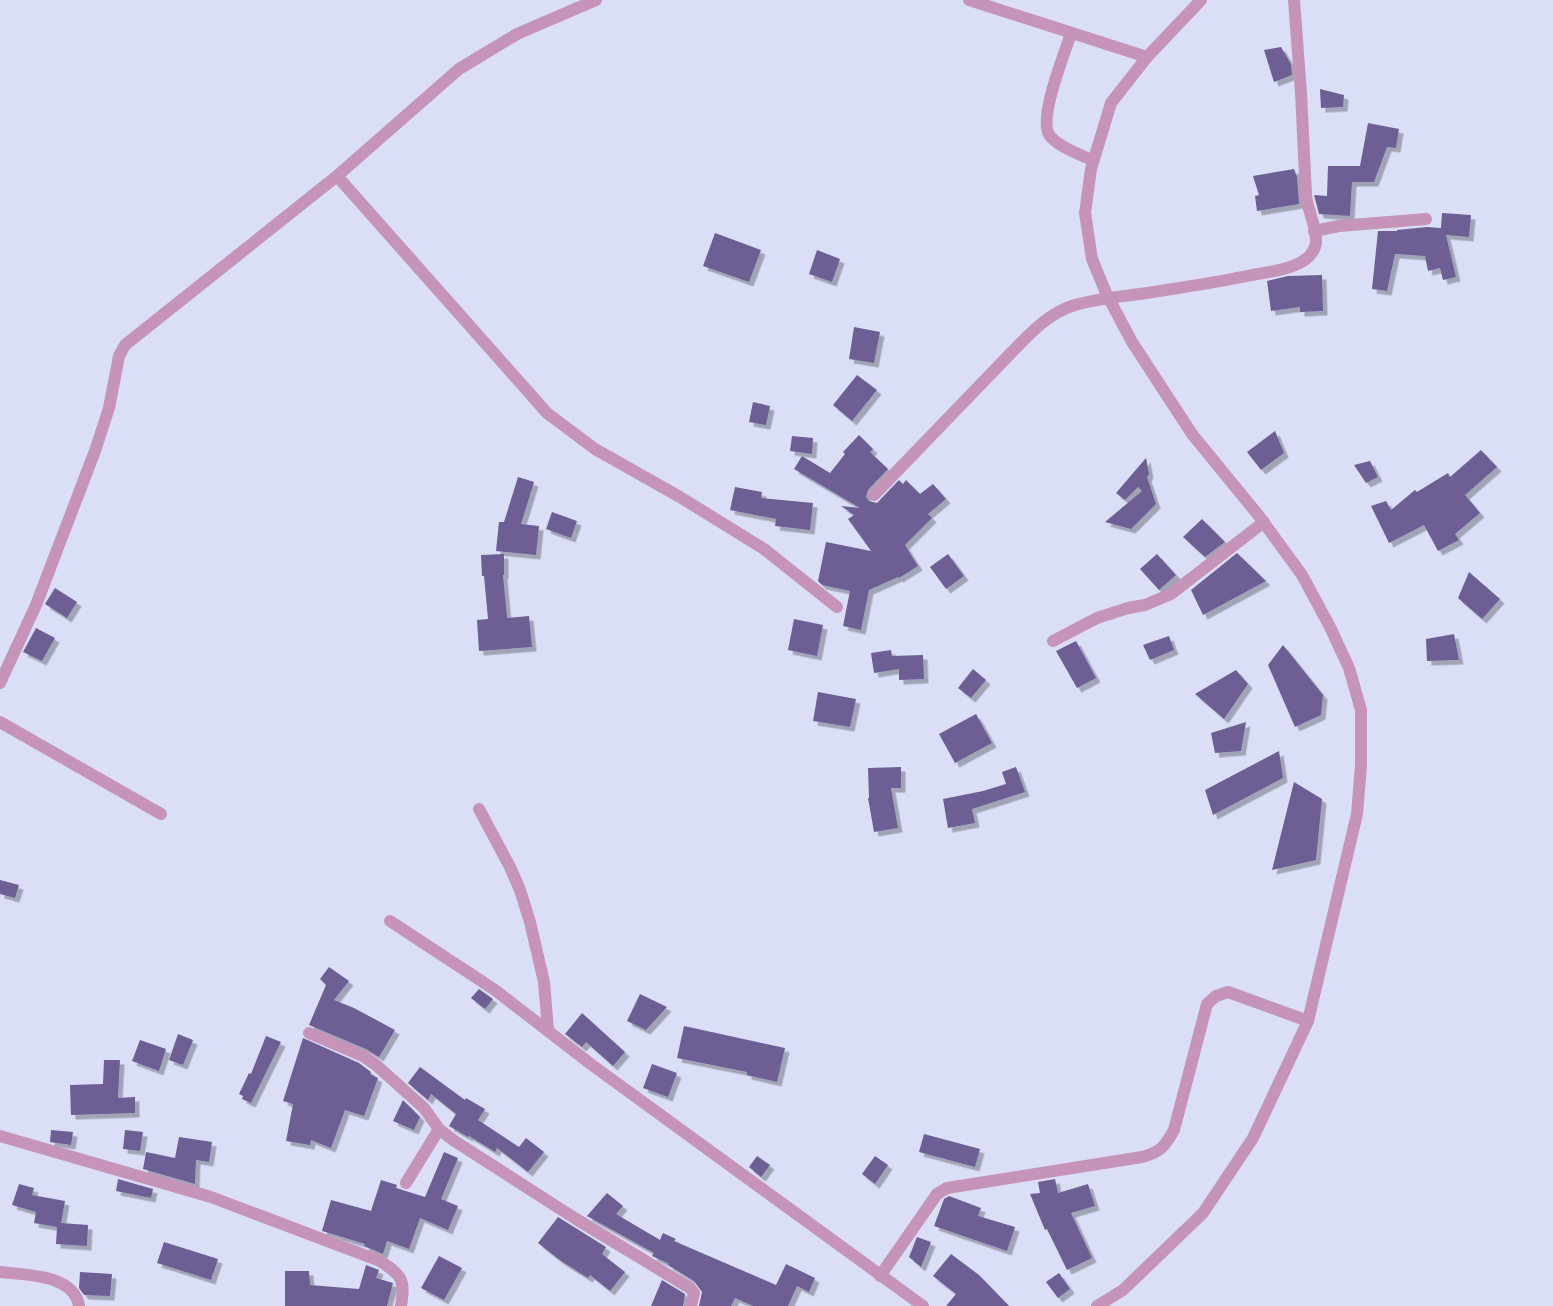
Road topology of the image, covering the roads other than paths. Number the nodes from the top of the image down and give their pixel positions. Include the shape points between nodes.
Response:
1 (596, 0) edge
2 (969, 0) edge
3 (1201, 0) edge
4 (1294, 0) edge
5 (1071, 33) junction
6 (1147, 57) junction
7 (1093, 161) junction
8 (337, 176) junction
9 (1426, 219) dead end
10 (1314, 231) junction
11 (1109, 298) junction
12 (874, 495) dead end
13 (1264, 522) junction
14 (837, 607) dead end
15 (1053, 641) dead end
16 (0, 683) edge
17 (0, 722) edge
18 (479, 809) dead end
19 (161, 814) dead end
20 (390, 922) dead end
21 (1308, 1021) junction
22 (548, 1030) junction
23 (309, 1033) dead end
24 (439, 1129) junction
25 (0, 1136) edge
26 (406, 1184) dead end
27 (0, 1272) edge
28 (880, 1276) junction
29 (79, 1306) edge
30 (401, 1306) edge
31 (691, 1306) edge
32 (923, 1306) edge
33 (1097, 1306) edge

1 - 8 street via 517,34 474,58
2 - 5 street
3 - 6 street
4 - 10 street via 1306,195
5 - 6 street
5 - 7 street via 1048,103 1046,128 1056,141
6 - 7 street via 1111,103
7 - 11 street via 1085,213 1092,259
8 - 14 street via 547,413 595,449 680,496 764,549
8 - 16 street via 121,350 109,408 95,451 36,605
9 - 10 street
10 - 11 street via 1316,244 1311,254 1294,265 1214,283
11 - 12 street via 1072,306 1055,314 1030,334
11 - 13 street via 1132,342 1192,434
13 - 15 street via 1171,594 1098,618
13 - 21 street via 1302,575 1330,627 1349,668 1361,710 1357,814
17 - 19 street
18 - 22 street via 510,867 530,922 544,982
20 - 22 street via 495,990
21 - 28 street via 1228,992 1216,996 1207,1004 1174,1130 1157,1153 947,1188 937,1194
21 - 33 street via 1253,1138 1203,1213 1123,1290
22 - 28 street
23 - 24 street via 376,1064 424,1108
24 - 26 street
24 - 31 street via 576,1220 690,1288 694,1293
25 - 30 street via 211,1197 380,1261 402,1279
27 - 29 street via 41,1276 60,1282 71,1289
28 - 32 street

